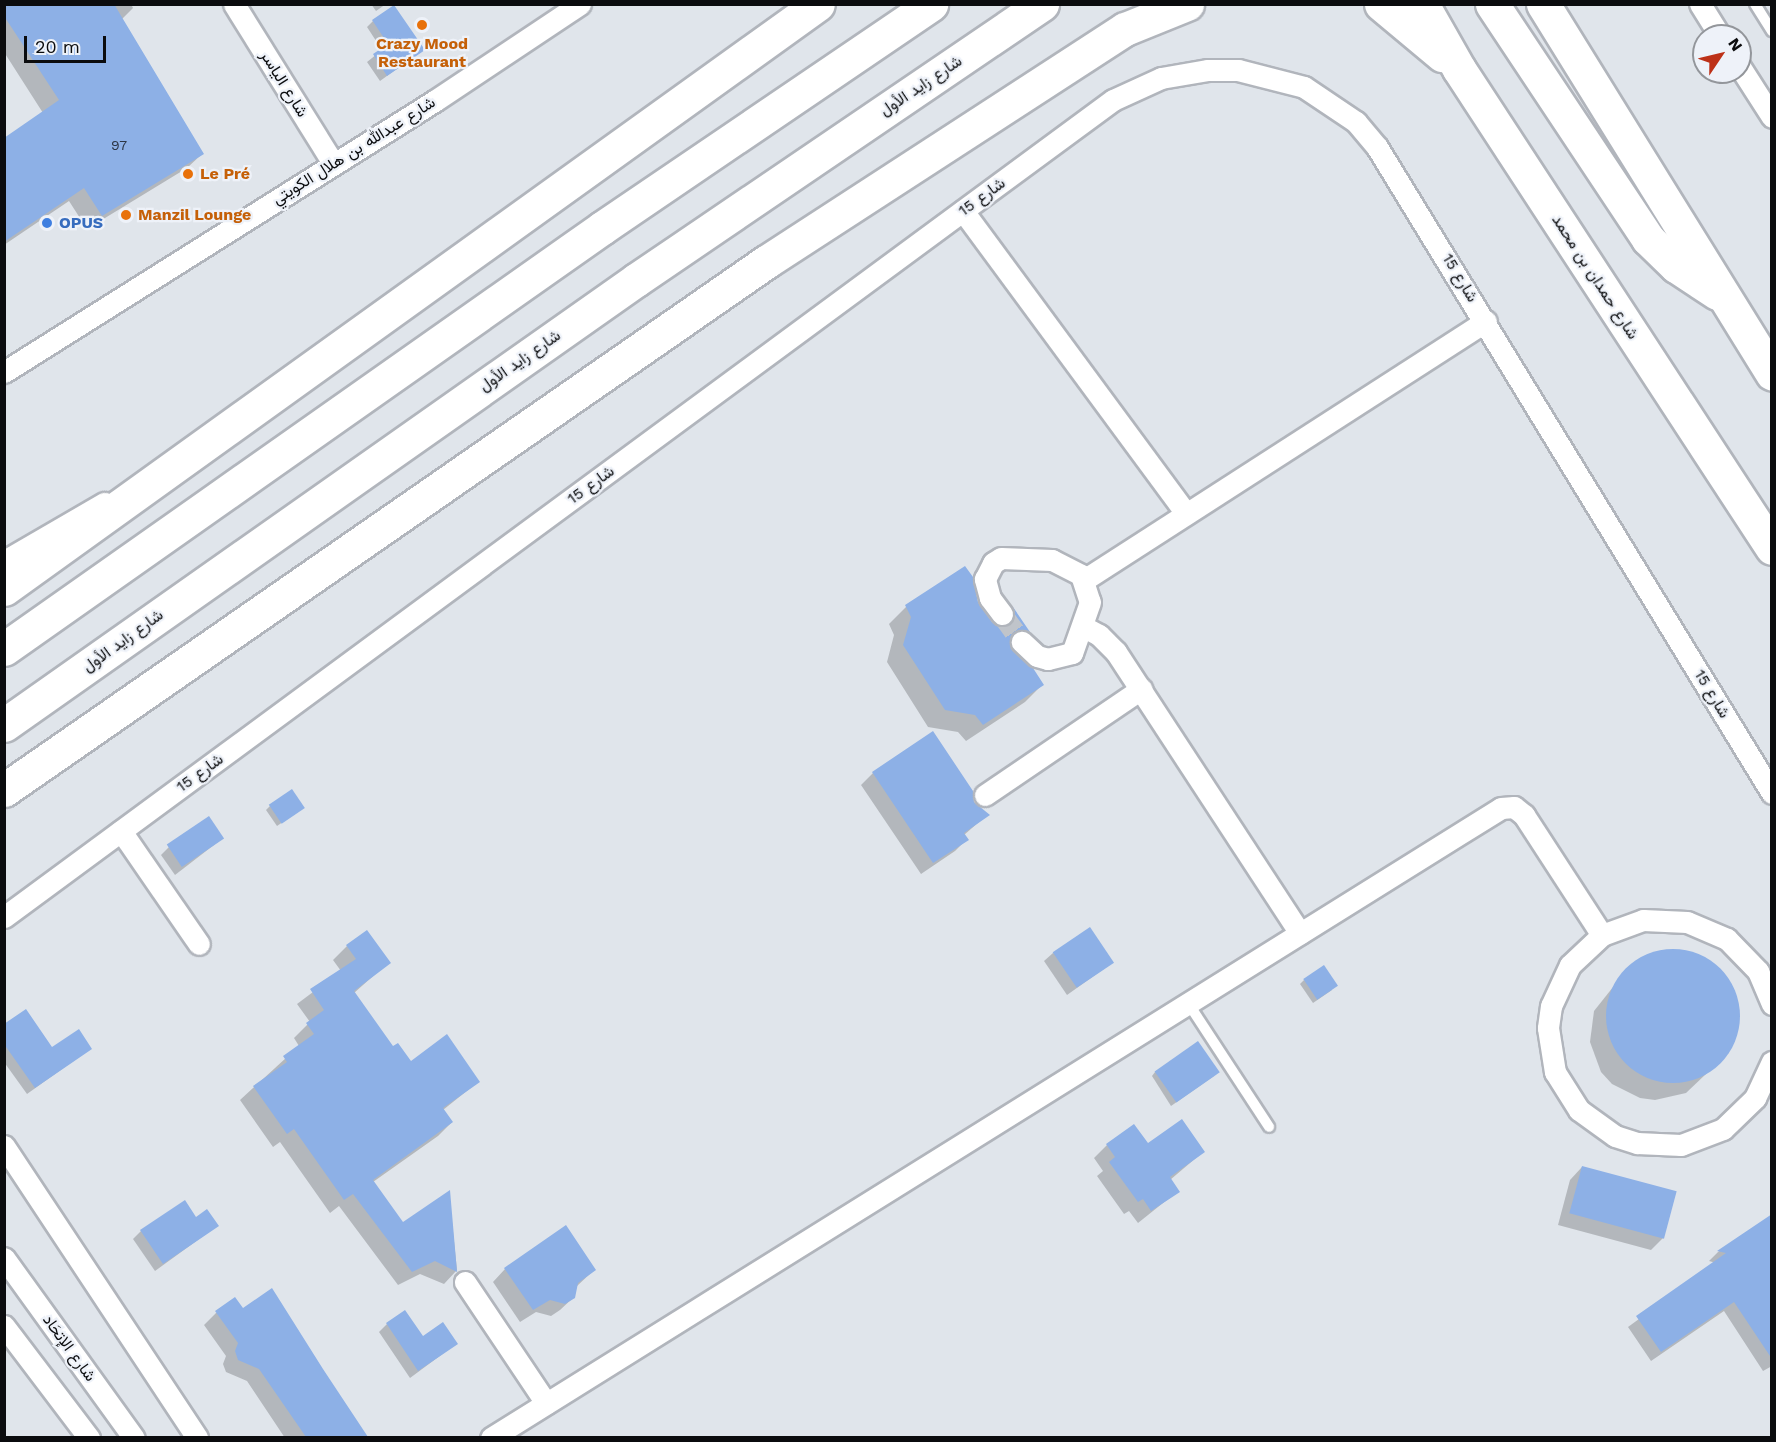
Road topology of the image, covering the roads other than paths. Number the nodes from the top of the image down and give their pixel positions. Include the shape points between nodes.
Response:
1 (234, 4) edge
2 (580, 4) edge
3 (818, 4) edge
4 (931, 4) edge
5 (1041, 4) edge
6 (1154, 4) edge
7 (1381, 4) edge
8 (1422, 4) edge
9 (1492, 4) edge
10 (1543, 4) edge
11 (1700, 4) edge
12 (1755, 4) edge
13 (1188, 5) edge
14 (1132, 17) edge
15 (1712, 24) edge
16 (1772, 31) edge
17 (1459, 69) junction
18 (1751, 84) edge
19 (1772, 117) edge
20 (333, 163) junction
21 (963, 211) junction
22 (1724, 297) junction
23 (1486, 321) junction
24 (4, 372) edge
25 (1772, 374) edge
26 (144, 489) junction
27 (1186, 514) junction
28 (1772, 548) edge
29 (4, 561) edge
30 (1084, 580) junction
31 (4, 589) edge
32 (1002, 614) tunnel mouth
33 (1084, 627) junction
34 (1022, 642) tunnel mouth
35 (4, 650) edge
36 (1141, 689) junction
37 (4, 725) edge
38 (4, 790) edge
39 (1772, 794) edge
40 (985, 795) dead end
41 (121, 831) junction
42 (4, 917) edge
43 (1300, 933) junction
44 (1602, 935) junction
45 (199, 944) dead end
46 (1765, 966) edge
47 (1188, 1003) junction
48 (1772, 1004) edge
49 (1772, 1062) edge
50 (1269, 1127) dead end
51 (5, 1147) edge
52 (4, 1258) edge
53 (465, 1282) dead end
54 (4, 1326) edge
55 (546, 1403) junction
56 (89, 1437) edge
57 (134, 1437) edge
58 (197, 1437) edge
59 (491, 1437) edge

1 - 20 street, شارع الياسر
2 - 20 street, شارع عبدالله بن هلال الكويتي
3 - 26 main road
4 - 35 main road via 602,228
5 - 37 main road, شارع زايد الأول via 627,287
6 - 14 main road
7 - 17 main road
8 - 17 main road, شارع حمدان بن محمد
9 - 22 main road via 1648,239 1676,266
10 - 22 main road
11 - 15 street
12 - 16 lane
13 - 14 main road
14 - 38 main road via 766,262
17 - 28 main road, شارع حمدان بن محمد
18 - 19 street
20 - 24 street, شارع عبدالله بن هلال الكويتي
21 - 23 street, شارع 15 via 1113,100 1161,78 1208,70 1238,70 1279,78 1332,103 1356,122 1398,176
21 - 27 street
21 - 41 street, شارع 15
22 - 25 main road
23 - 27 street
23 - 39 street, شارع 15
26 - 29 street via 74,518
26 - 31 main road
27 - 30 street
30 - 32 street via 1063,563 1001,558 993,563 985,587
30 - 33 street via 1090,602
33 - 34 street via 1078,647 1058,660 1037,656
33 - 36 street via 1108,642
36 - 40 street
36 - 43 street
41 - 42 street, شارع 15
41 - 45 street
43 - 44 street via 1508,807 1524,815
43 - 47 street
44 - 46 street via 1643,920 1687,921 1727,939
44 - 49 street via 1570,965 1551,1006 1548,1028 1556,1072 1579,1110 1596,1125 1615,1136 1659,1146 1703,1139 1740,1115 1755,1098
46 - 48 street
47 - 50 lane
47 - 55 street
51 - 58 street
52 - 57 street, شارع الإتحَاد
53 - 55 street
54 - 56 street
55 - 59 street

